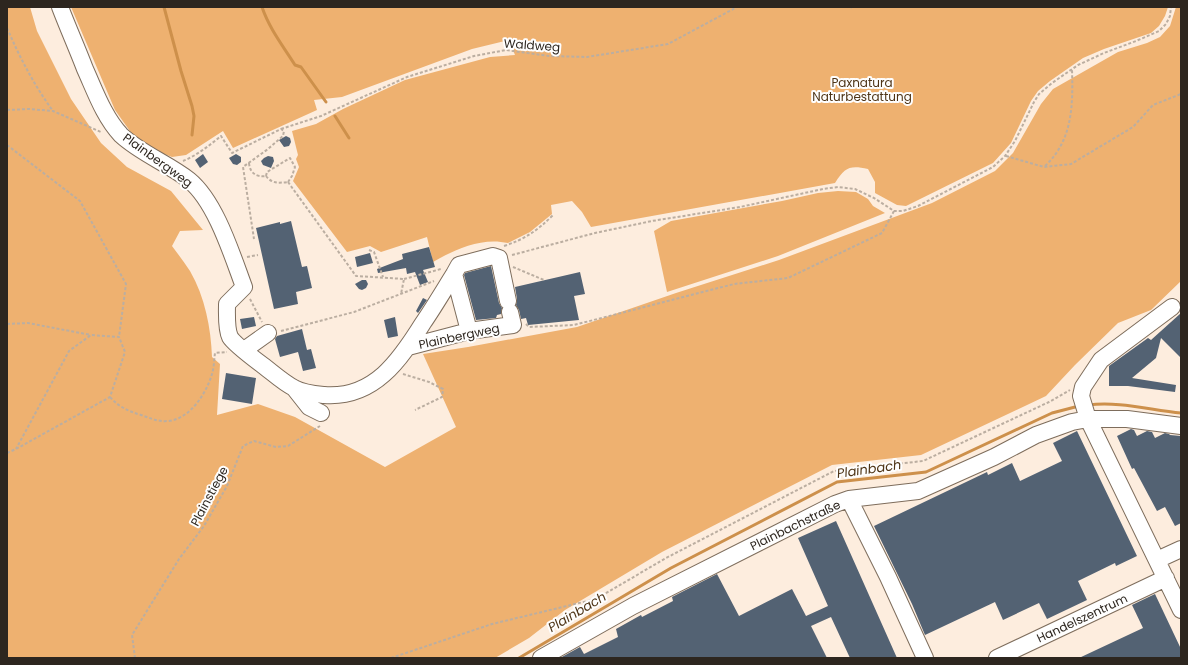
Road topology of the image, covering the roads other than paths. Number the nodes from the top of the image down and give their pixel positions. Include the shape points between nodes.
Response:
1 (60, 7) edge
2 (456, 270) junction
3 (1172, 307) dead end
4 (469, 332) junction
5 (271, 333) road end
6 (408, 347) junction
7 (244, 350) junction
8 (294, 388) junction
9 (321, 413) road end
10 (1087, 416) junction
11 (1181, 426) edge
12 (849, 499) junction
13 (1181, 549) edge
14 (1157, 560) junction
15 (1166, 578) junction
16 (1181, 610) edge
17 (541, 658) edge
18 (925, 658) edge
19 (997, 658) edge

1 - 7 street, Plainbergweg via 95,92 107,116 121,135 190,180 204,196 220,222 244,287 227,304 230,337
2 - 4 street
2 - 4 street, Plainbergweg via 497,259 510,313
2 - 6 street
3 - 10 street via 1101,360 1082,392
4 - 6 street, Plainbergweg
5 - 7 street
6 - 8 street, Plainbergweg via 391,369 365,387 330,396
7 - 8 street, Plainbergweg
8 - 9 street via 309,408
10 - 11 street, Plainbachstraße
10 - 12 street, Plainbachstraße via 1036,434 994,457 918,491
10 - 14 street
12 - 17 street, Plainbachstraße via 828,507 633,606
12 - 18 street
13 - 14 street
14 - 15 street
15 - 16 street
15 - 19 street, Handelszentrum

